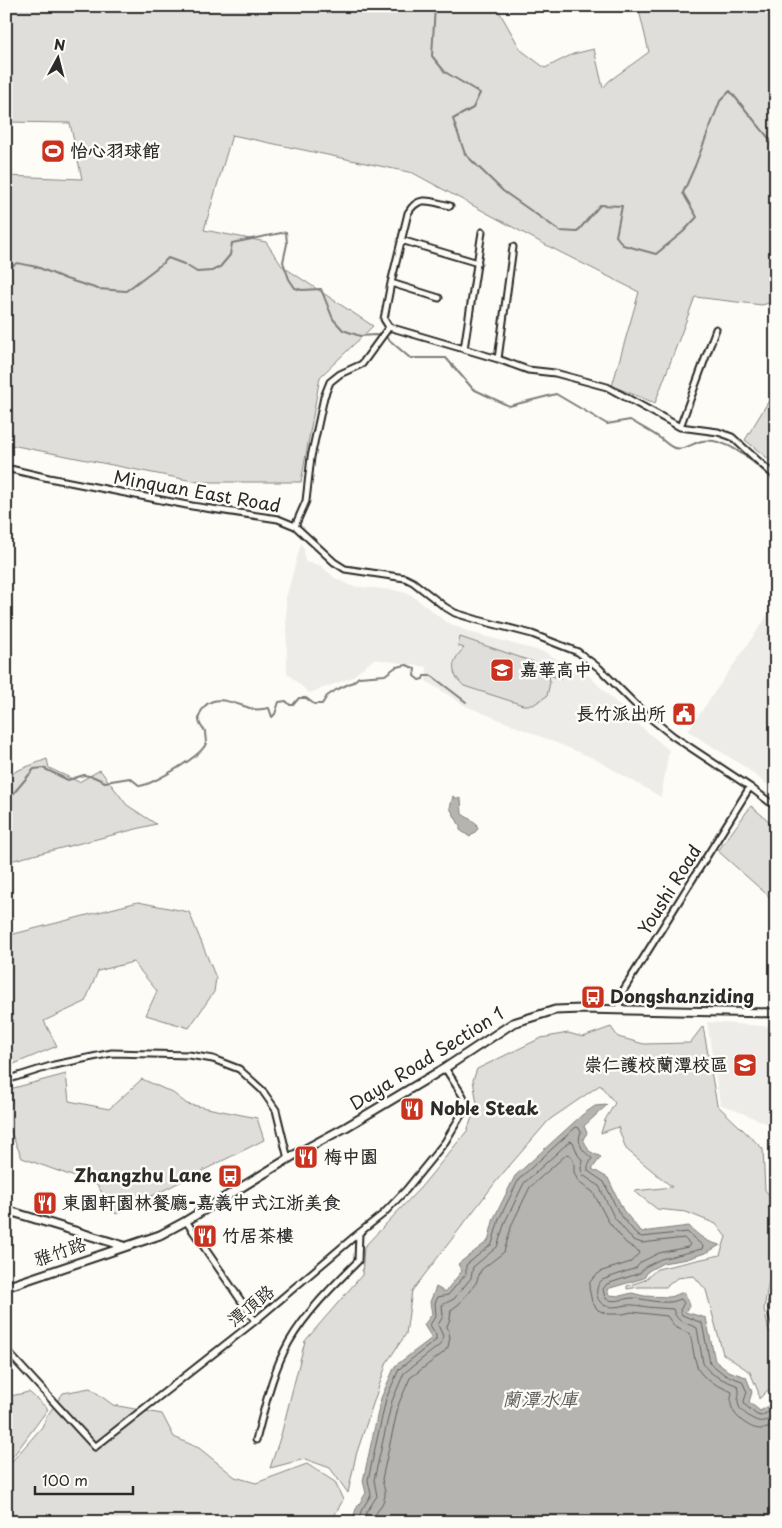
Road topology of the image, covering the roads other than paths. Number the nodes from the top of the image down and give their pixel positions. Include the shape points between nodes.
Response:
1 (450, 206) dead end
2 (482, 232) dead end
3 (401, 240) junction
4 (513, 247) dead end
5 (478, 263) junction
6 (391, 283) junction
7 (439, 298) dead end
8 (389, 326) junction
9 (716, 329) dead end
10 (464, 349) junction
11 (498, 359) junction
12 (680, 427) junction
13 (6, 468) edge
14 (776, 477) edge
15 (295, 526) junction
16 (750, 787) junction
17 (776, 807) edge
18 (619, 1010) junction
19 (776, 1013) edge
20 (445, 1068) junction
21 (6, 1080) edge
22 (776, 1158) edge
23 (288, 1159) junction
24 (776, 1180) edge
25 (6, 1210) edge
26 (186, 1221) junction
27 (359, 1233) junction
28 (124, 1246) junction
29 (6, 1287) edge
30 (776, 1289) edge
31 (255, 1321) junction
32 (776, 1323) edge
33 (6, 1350) edge
34 (256, 1440) dead end

1 - 3 street via 429,201 413,204
2 - 5 street
3 - 5 street
3 - 6 street
4 - 11 street
5 - 10 street
6 - 7 street
6 - 8 street via 384,319
8 - 10 street
8 - 15 street via 362,364 330,382 311,457 306,501
9 - 12 street
10 - 11 street
11 - 12 street via 528,370 555,373 607,387
12 - 14 street via 732,437
13 - 15 street, Minquan East Road via 192,506 278,519
15 - 16 street, Minquan East Road via 345,569 405,578 455,613 532,634 578,652 673,736
16 - 17 street, Minquan East Road
16 - 18 street, Youshi Road via 621,994
18 - 19 main road, Daya Road Section 1
18 - 20 main road, Daya Road Section 1 via 555,1010 513,1023
20 - 23 main road, Daya Road Section 1
20 - 27 street, 潭頂路 via 466,1106 445,1142 406,1190
21 - 23 street via 54,1065 112,1053 189,1055 214,1059 239,1069 262,1090 276,1110
22 - 24 main road
23 - 26 main road, Daya Road Section 1
25 - 28 main road
26 - 28 main road, Daya Road Section 1 via 160,1235
26 - 31 street
27 - 31 street, 潭頂路
27 - 34 street via 358,1261 316,1303 289,1342 276,1371
28 - 29 main road, 雅竹路
30 - 32 main road via 772,1306
31 - 33 street, 潭頂路 via 95,1447

